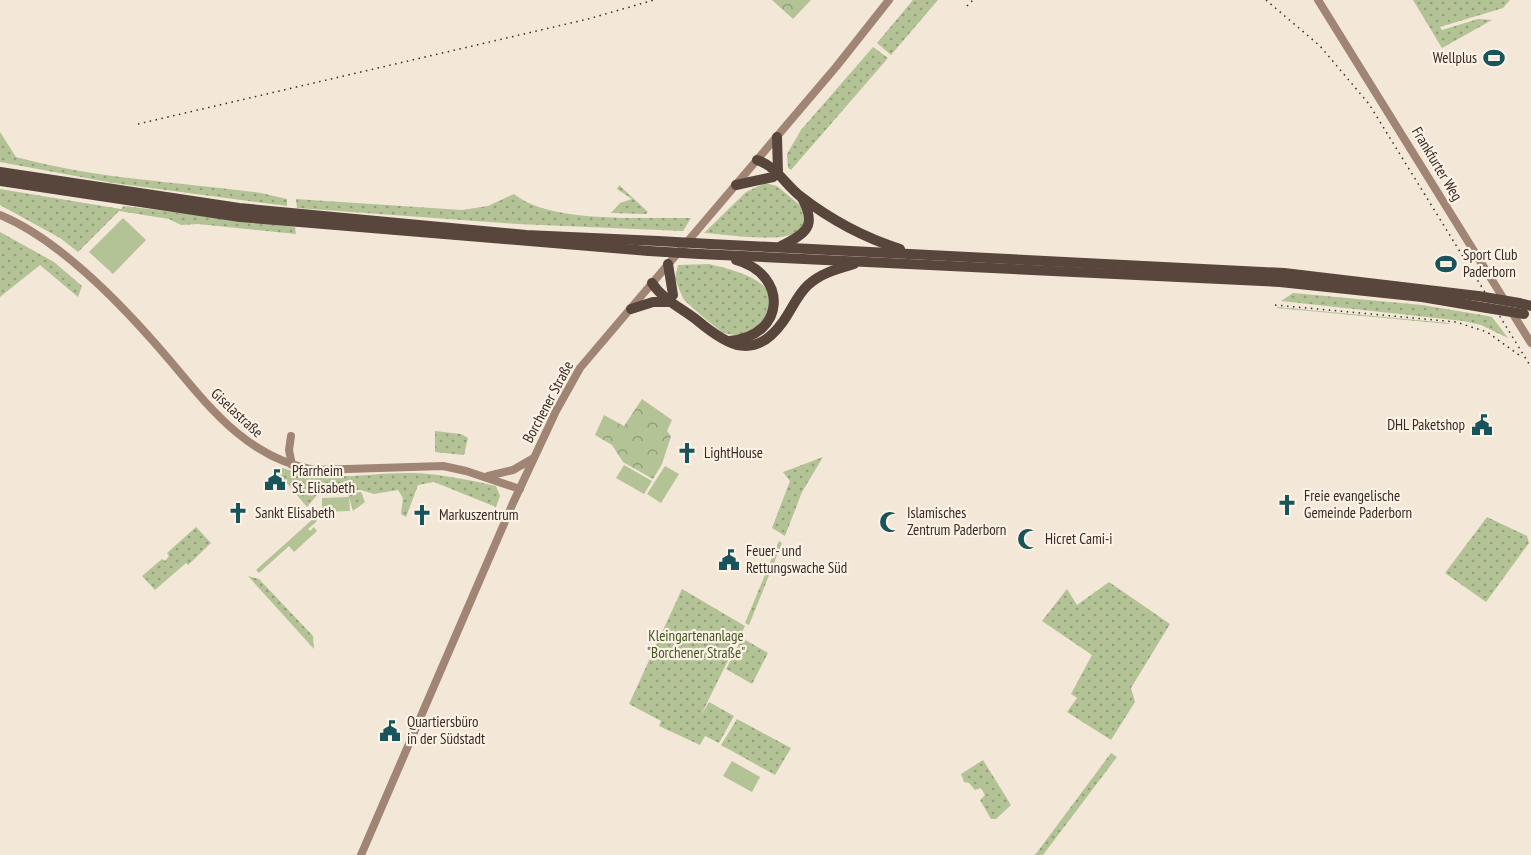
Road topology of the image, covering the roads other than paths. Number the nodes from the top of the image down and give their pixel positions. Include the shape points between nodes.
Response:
1 (889, 0) edge
2 (1318, 0) edge
3 (777, 137) junction
4 (758, 160) junction
5 (0, 172) edge
6 (778, 178) junction
7 (0, 181) edge
8 (736, 185) junction
9 (802, 197) junction
10 (0, 215) edge
11 (780, 247) junction
12 (700, 254) junction
13 (915, 254) junction
14 (862, 262) junction
15 (668, 264) junction
16 (1282, 278) junction
17 (1295, 279) junction
18 (652, 283) junction
19 (671, 299) junction
20 (631, 309) junction
21 (1529, 312) edge
22 (728, 341) junction
23 (1531, 343) edge
24 (291, 436) dead end
25 (533, 458) junction
26 (292, 465) junction
27 (487, 477) junction
28 (520, 489) junction
29 (361, 855) edge

1 - 3 main road, Borchener Straße
2 - 23 main road, Frankfurter Weg
3 - 4 main road, Borchener Straße
3 - 6 highway
4 - 6 highway via 760,167
4 - 8 main road, Borchener Straße
5 - 11 highway, bridge via 238,208 526,235
6 - 8 highway
6 - 9 highway
7 - 12 highway, bridge via 240,217
8 - 15 main road, Borchener Straße
9 - 11 highway via 810,214 808,228
9 - 13 highway via 842,226
10 - 26 main road, Giselastraße via 61,253 103,289 242,439
11 - 13 highway
12 - 14 highway
12 - 22 highway via 748,264 763,275 772,293 774,310 767,326 748,338
13 - 16 highway
14 - 16 highway
14 - 22 highway via 823,274 808,285 782,323 763,342 743,347
15 - 18 main road, Borchener Straße
15 - 19 highway
16 - 17 highway
17 - 21 highway, bridge
17 - 21 highway, bridge via 1478,296 1519,303
18 - 19 highway
18 - 20 main road, Borchener Straße
19 - 20 highway
19 - 22 highway
20 - 25 main road, Borchener Straße via 580,368
24 - 26 main road
25 - 27 main road via 513,470
25 - 28 main road, Borchener Straße
26 - 27 main road, Giselastraße via 336,471 443,466
27 - 28 main road, Giselastraße
28 - 29 main road, Borchener Straße

